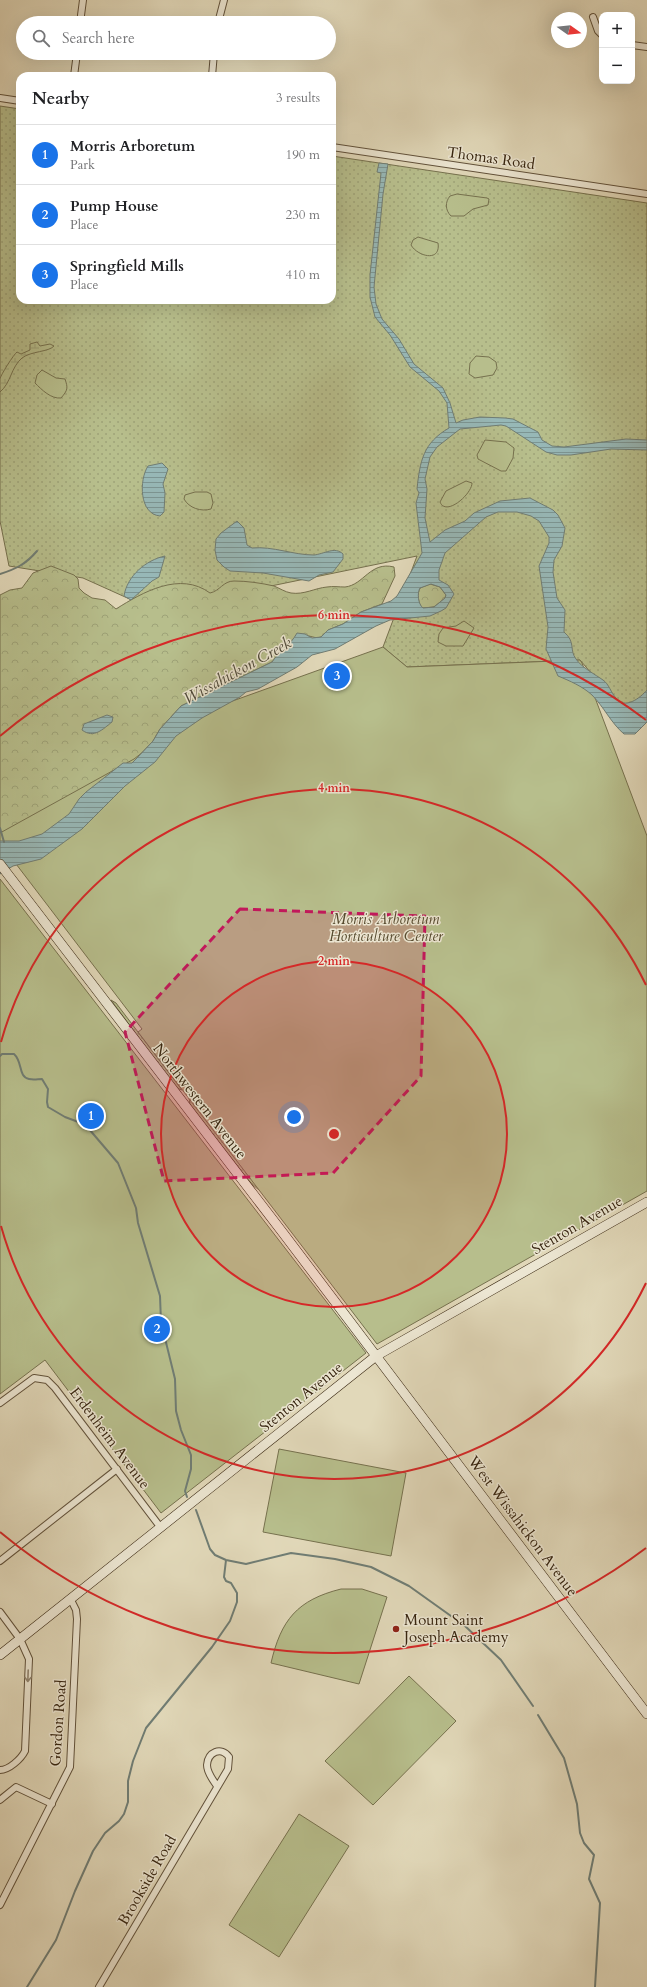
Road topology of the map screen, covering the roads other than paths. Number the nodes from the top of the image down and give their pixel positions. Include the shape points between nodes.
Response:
1 (83, 0) edge
2 (224, 0) edge
3 (81, 16) edge
4 (220, 16) edge
5 (593, 16) dead end
6 (599, 32) edge
7 (635, 45) edge
8 (647, 47) edge
9 (76, 60) edge
10 (213, 60) edge
11 (75, 72) edge
12 (212, 72) edge
13 (0, 98) edge
14 (16, 100) edge
15 (336, 148) edge
16 (647, 194) edge
17 (0, 864) edge
18 (647, 1202) edge
19 (376, 1356) junction
20 (0, 1403) edge
21 (117, 1469) junction
22 (161, 1528) junction
23 (0, 1561) edge
24 (71, 1600) junction
25 (0, 1612) edge
26 (20, 1639) junction
27 (0, 1656) edge
28 (647, 1714) edge
29 (0, 1770) edge
30 (217, 1786) junction
31 (0, 1800) edge
32 (52, 1804) junction
33 (0, 1905) edge
34 (99, 1987) edge

1 - 3 street
2 - 4 street
5 - 6 street
7 - 8 street
9 - 11 street
10 - 12 street
13 - 14 street
15 - 16 street, Thomas Road
17 - 19 street, Northwestern Avenue
18 - 19 street, Stenton Avenue
19 - 22 street, Stenton Avenue
19 - 28 street, West Wissahickon Avenue
20 - 21 street, Erdenheim Avenue via 30,1380 42,1378 55,1388
21 - 22 street, Erdenheim Avenue
21 - 23 street
22 - 24 street, Stenton Avenue
24 - 26 street, Stenton Avenue
24 - 32 street, Gordon Road via 77,1619 71,1762
25 - 26 street
26 - 27 street, Stenton Avenue
26 -> 29 street via 29,1663 26,1748 22,1756 6,1769
30 - 30 street, Brookside Road via 230,1762 226,1753 221,1751 212,1754 207,1764
30 - 34 street, Brookside Road
31 - 32 street via 16,1787
32 - 33 street, Gordon Road

